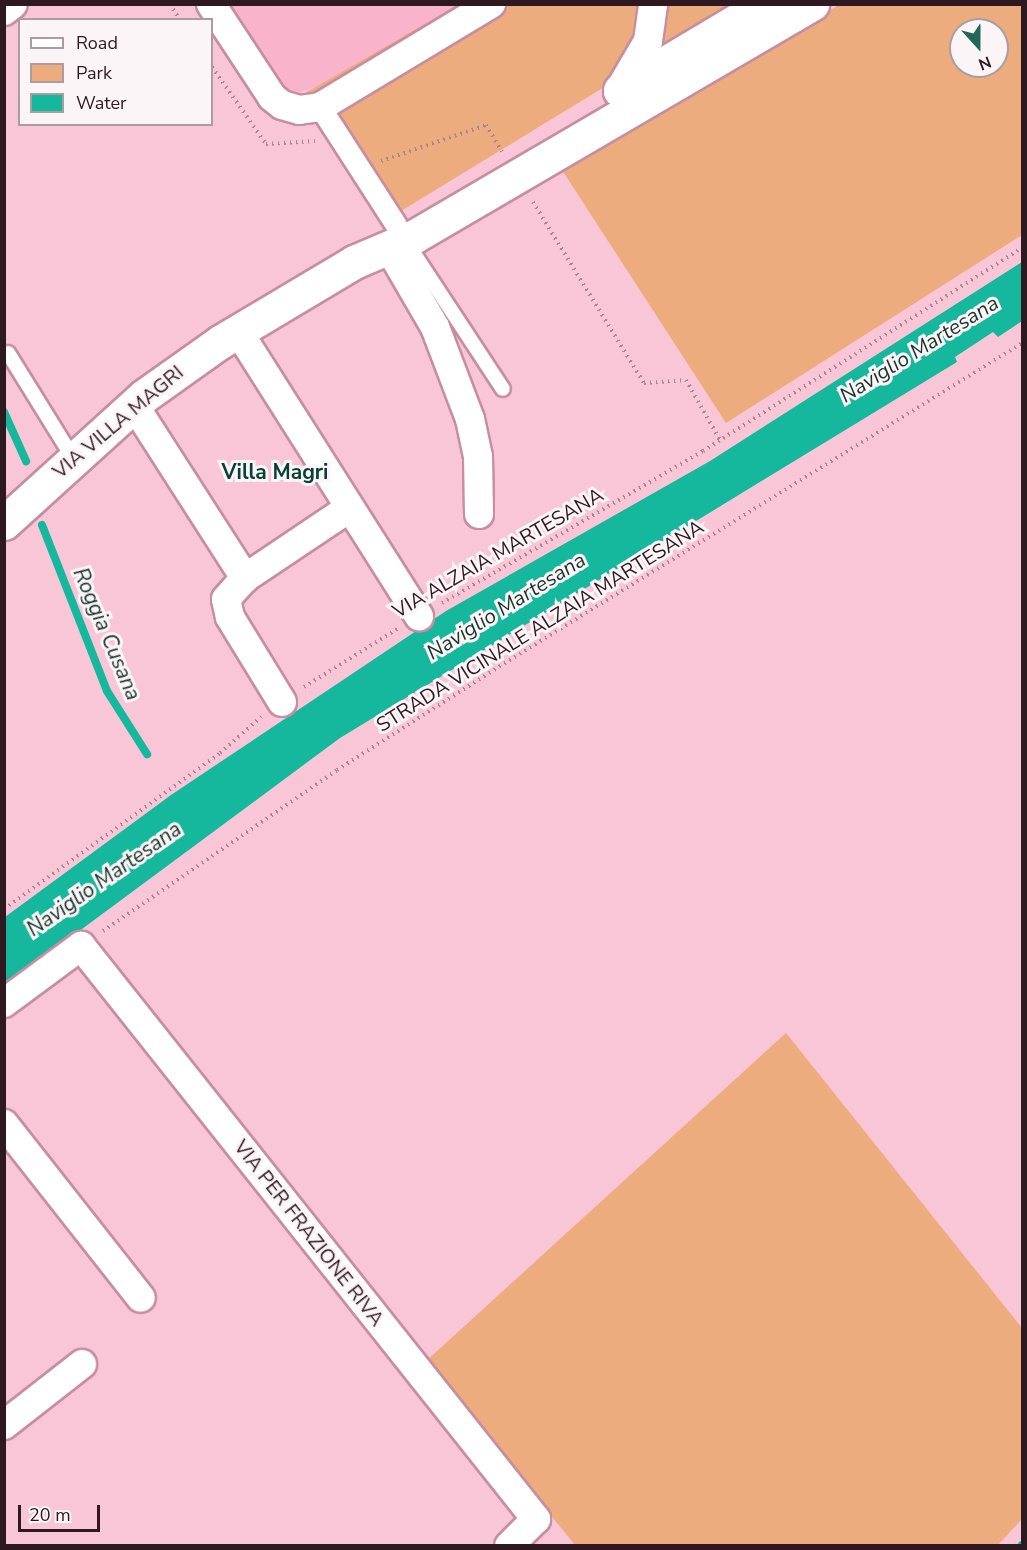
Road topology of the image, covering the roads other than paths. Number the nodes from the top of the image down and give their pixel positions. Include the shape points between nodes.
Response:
1 (13, 4) edge
2 (211, 4) edge
3 (491, 4) edge
4 (653, 4) edge
5 (764, 4) edge
6 (812, 4) edge
7 (4, 11) edge
8 (618, 92) junction
9 (320, 106) junction
10 (560, 139) junction
11 (397, 238) junction
12 (238, 330) junction
13 (8, 353) dead end
14 (503, 389) dead end
15 (134, 405) junction
16 (73, 458) junction
17 (349, 508) junction
18 (479, 514) dead end
19 (4, 523) edge
20 (245, 578) junction
21 (419, 616) road end
22 (282, 702) road end
23 (4, 1003) edge
24 (4, 1125) edge
25 (141, 1298) dead end
26 (82, 1364) dead end
27 (6, 1421) edge
28 (509, 1545) edge

1 - 7 street
2 - 9 street via 277,102 299,110
3 - 9 street
4 - 8 street via 644,49
5 - 8 main road
6 - 10 main road
8 - 10 main road
9 - 11 street
10 - 11 main road, VIA VILLA MAGRI
11 - 12 main road, VIA VILLA MAGRI
11 - 14 lane
11 - 18 street via 470,419 478,456
12 - 15 main road, VIA VILLA MAGRI
12 - 17 street
13 - 16 lane
15 - 16 main road, VIA VILLA MAGRI
15 - 20 street
16 - 19 main road, VIA VILLA MAGRI
17 - 20 street
17 - 21 street
20 - 22 street via 229,592 227,612
23 - 28 street, VIA PER FRAZIONE RIVA via 81,946 536,1519
24 - 25 street
26 - 27 street

